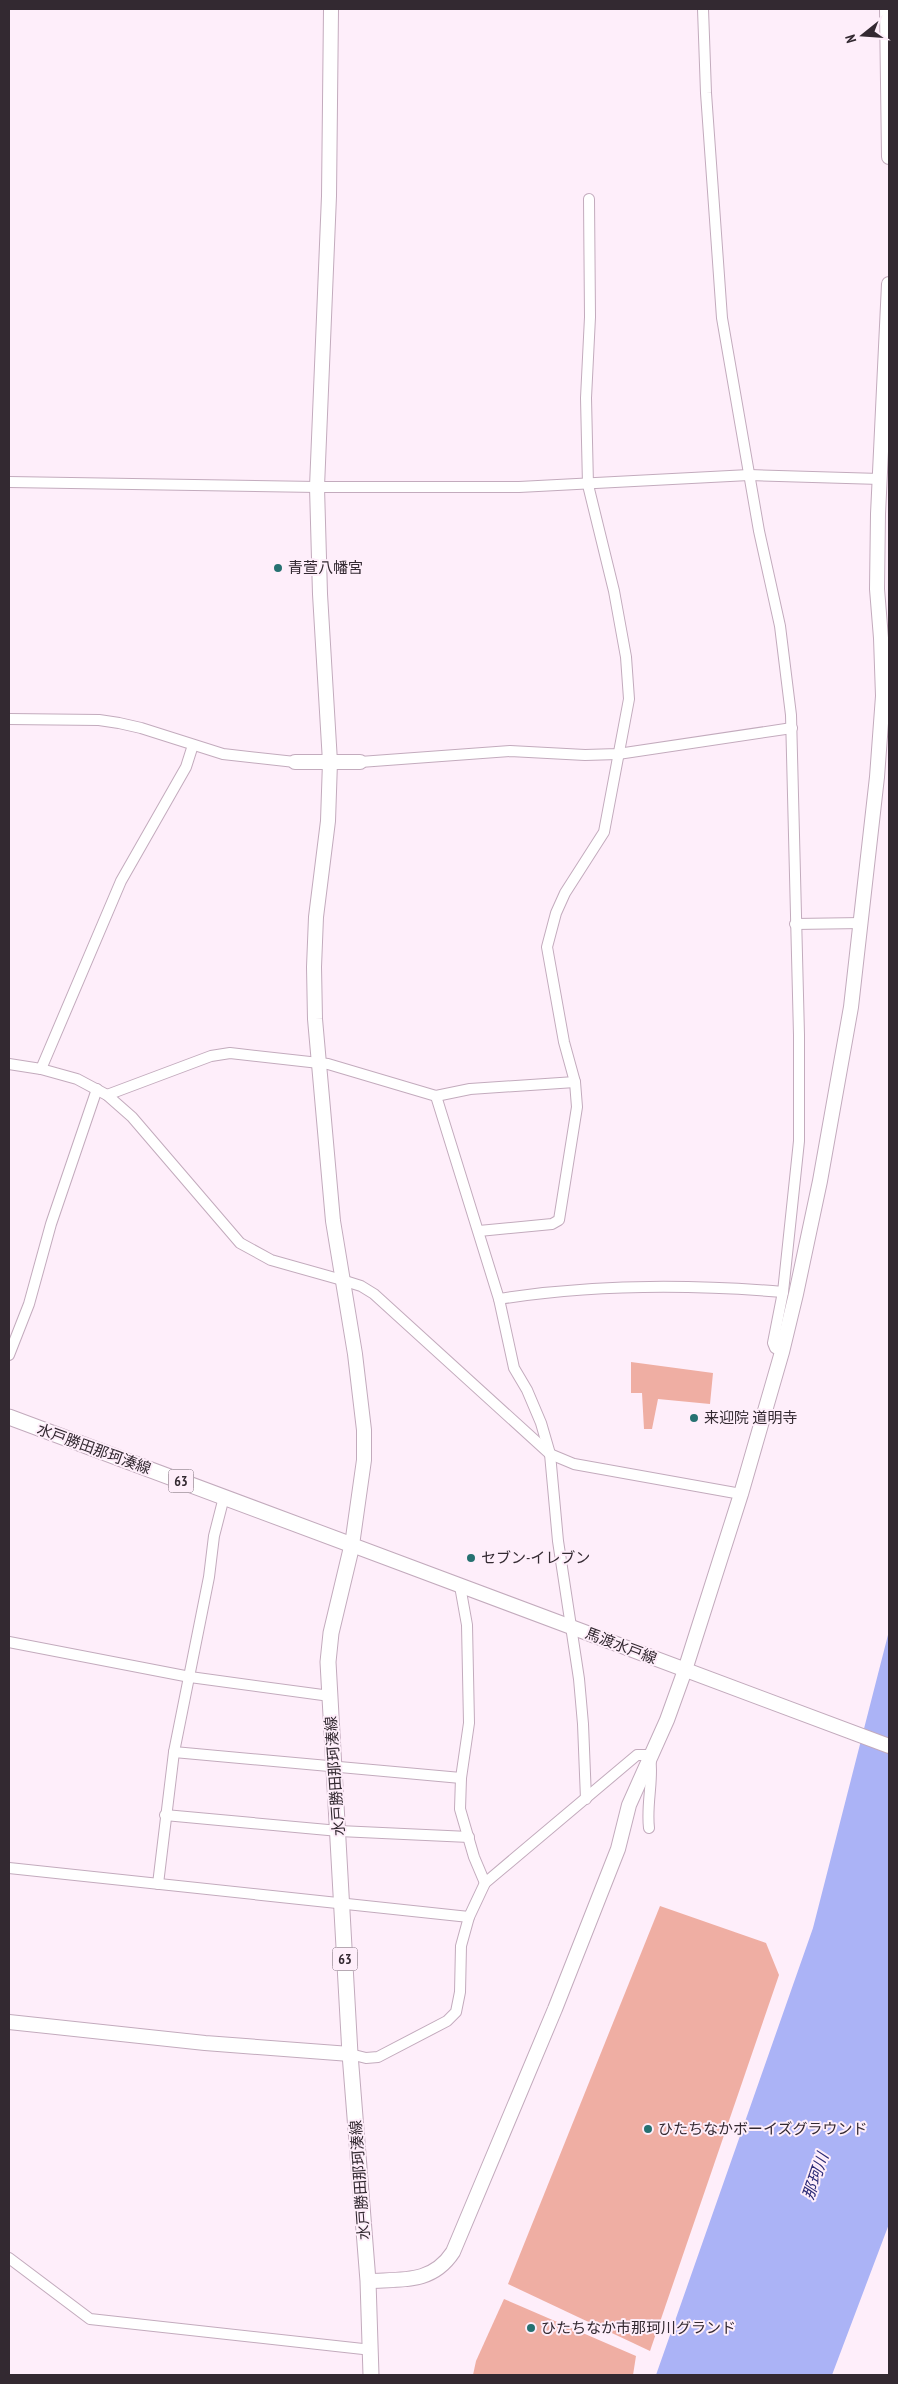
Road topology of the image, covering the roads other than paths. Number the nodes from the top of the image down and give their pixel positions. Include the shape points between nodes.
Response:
1 (331, 9) edge
2 (703, 9) edge
3 (887, 9) edge
4 (889, 156) edge
5 (589, 199) dead end
6 (889, 284) edge
7 (749, 475) junction
8 (880, 479) junction
9 (9, 482) edge
10 (588, 485) junction
11 (317, 487) junction
12 (9, 718) edge
13 (792, 728) junction
14 (193, 745) junction
15 (618, 754) junction
16 (295, 762) joint
17 (330, 762) junction
18 (360, 762) joint
19 (862, 923) junction
20 (796, 924) junction
21 (318, 1063) junction
22 (9, 1064) edge
23 (41, 1069) junction
24 (575, 1082) junction
25 (97, 1089) junction
26 (107, 1094) junction
27 (436, 1096) junction
28 (478, 1231) junction
29 (342, 1280) junction
30 (783, 1292) junction
31 (499, 1299) junction
32 (782, 1352) junction
33 (9, 1355) edge
34 (9, 1417) edge
35 (550, 1454) junction
36 (741, 1494) junction
37 (224, 1497) junction
38 (352, 1545) junction
39 (460, 1586) junction
40 (571, 1627) junction
41 (9, 1642) edge
42 (686, 1670) junction
43 (190, 1677) junction
44 (330, 1696) junction
45 (889, 1746) edge
46 (174, 1752) junction
47 (650, 1756) junction
48 (334, 1768) junction
49 (461, 1778) junction
50 (586, 1799) junction
51 (165, 1815) junction
52 (649, 1828) dead end
53 (339, 1832) junction
54 (469, 1837) junction
55 (9, 1868) edge
56 (485, 1883) junction
57 (158, 1884) junction
58 (343, 1904) junction
59 (469, 1917) junction
60 (9, 2022) edge
61 (350, 2054) junction
62 (9, 2258) edge
63 (368, 2281) junction
64 (372, 2350) junction
65 (371, 2375) edge

1 - 11 street via 329,196
2 - 7 street via 722,318
3 - 4 street
5 - 10 street
6 - 8 street
7 - 8 street
7 - 10 street
7 - 13 street via 780,626
8 - 19 street via 877,589 883,696
9 - 11 street
10 - 11 street
10 - 15 street via 614,591 626,657 629,699
11 - 17 street
12 - 14 street via 99,720
13 - 15 street
13 - 20 street
14 - 16 street via 223,754
14 - 23 street via 186,766 121,881
15 - 18 street via 585,756 510,751
15 - 24 street via 604,832 565,894 547,947 564,1042
16 - 17 street
17 - 18 street
17 - 21 street via 328,821 316,917 314,967
19 - 20 street
19 - 32 street via 837,1093
20 - 30 street via 800,1141
21 - 26 street via 230,1053 211,1056
21 - 27 street
21 - 29 street
22 - 23 street
23 - 25 street via 77,1079
24 - 27 street via 470,1089
24 - 28 street via 578,1106 559,1220 552,1224
25 - 26 street
25 - 33 street via 51,1224 29,1304
26 - 29 street via 143,1129 240,1243 272,1260
27 - 28 street
28 - 31 street
29 - 35 street via 374,1294
29 - 38 street via 364,1430 364,1460
30 - 31 street via 600,1287
30 - 32 street via 773,1343
31 - 35 street via 514,1368 528,1390
32 - 36 street
34 - 37 main road, 水戸勝田那珂湊線 / 63
35 - 36 street via 583,1466
35 - 40 street via 558,1541
36 - 42 street
37 - 38 main road, 水戸勝田那珂湊線 / 63
37 - 43 street via 214,1536
38 - 39 street, 馬渡水戸線
38 - 44 main road, 水戸勝田那珂湊線 / 63 via 329,1644
39 - 40 street, 馬渡水戸線
39 - 49 street via 467,1625 469,1723
40 - 42 street, 馬渡水戸線
40 - 50 street via 583,1724
41 - 43 street
42 - 45 street, 馬渡水戸線
42 - 47 street
43 - 44 street
43 - 46 street
44 - 48 main road, 水戸勝田那珂湊線 / 63
46 - 48 street
46 - 51 street
47 - 50 street via 638,1755
47 - 52 street
47 - 63 street via 629,1805 618,1849 585,1934 453,2252 445,2264 422,2277
48 - 49 street
48 - 53 main road, 水戸勝田那珂湊線 / 63
49 - 54 street via 460,1809
50 - 56 street
51 - 53 street
51 - 57 street
53 - 54 street
53 - 58 main road, 水戸勝田那珂湊線 / 63
54 - 56 street
55 - 57 street
56 - 59 street
57 - 58 street
58 - 59 street
58 - 61 main road, 水戸勝田那珂湊線 / 63
59 - 61 street via 462,1946 456,2012 439,2026 378,2057
60 - 61 street via 204,2043
61 - 63 main road, 水戸勝田那珂湊線 / 63
62 - 64 street via 90,2319
63 - 64 main road, 水戸勝田那珂湊線 / 63
64 - 65 main road, 水戸勝田那珂湊線 / 63

